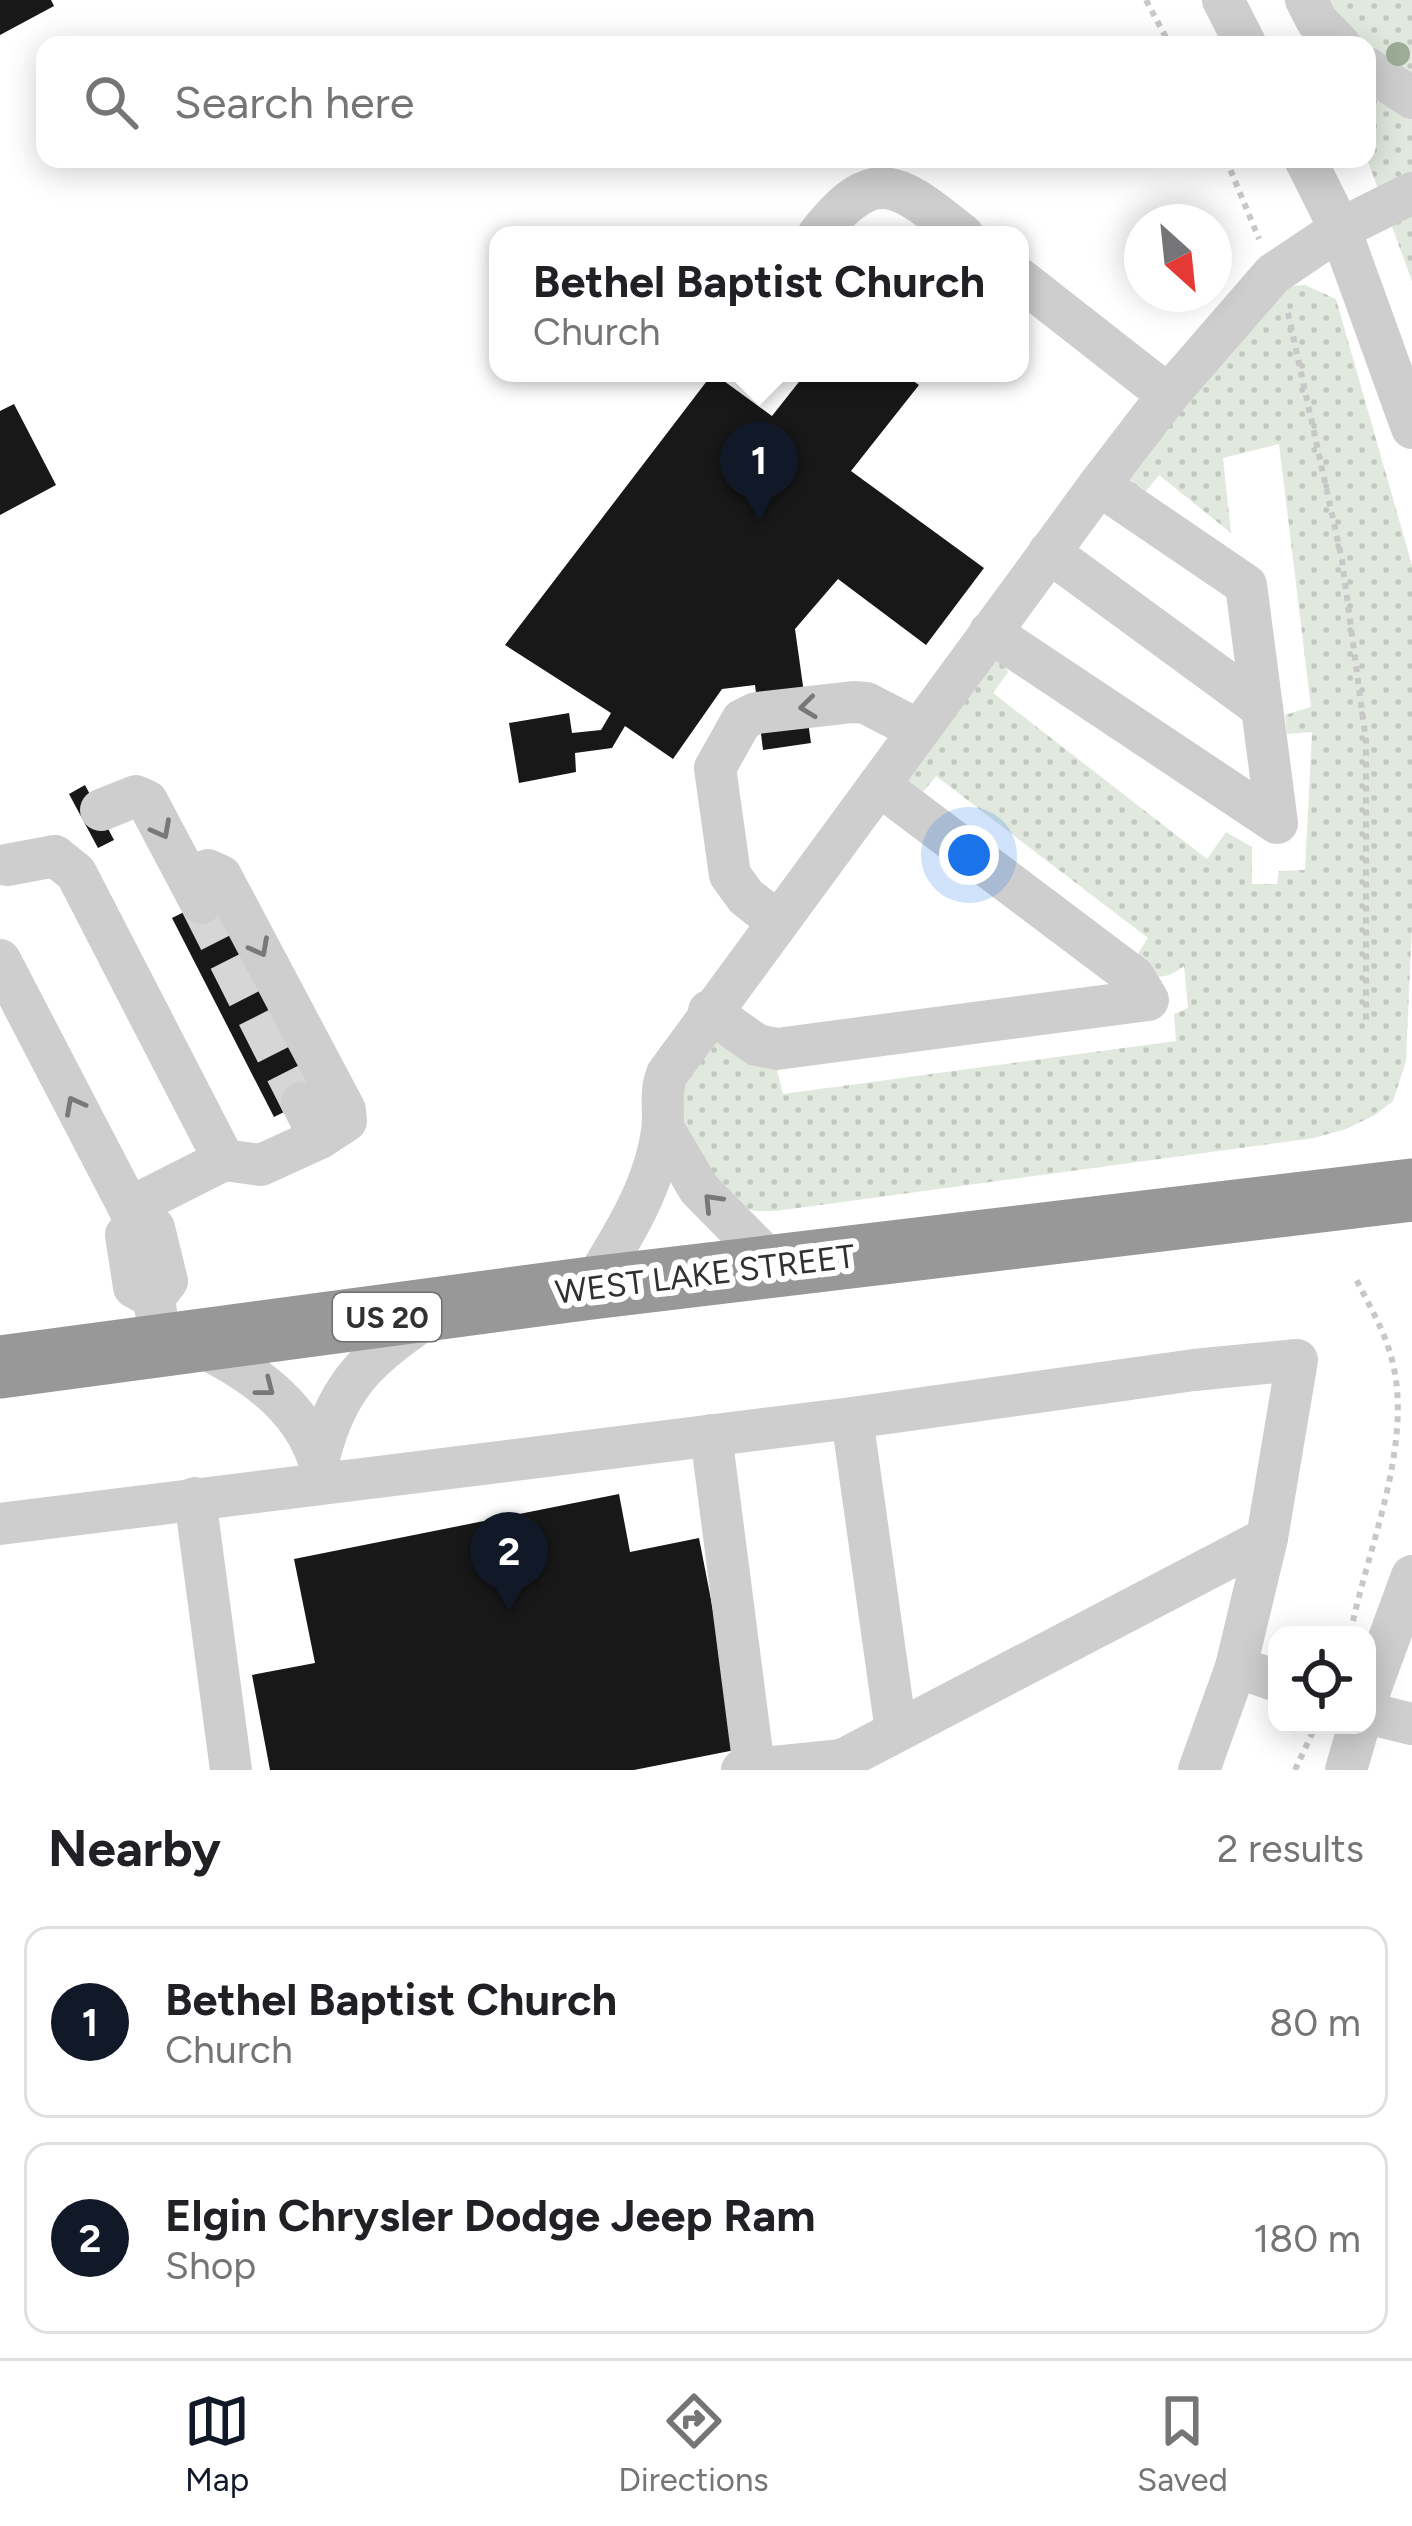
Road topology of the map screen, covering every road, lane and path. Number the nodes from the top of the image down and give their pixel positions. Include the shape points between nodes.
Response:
1 (1146, 0) edge
2 (1223, 0) edge
3 (1306, 0) edge
4 (1165, 36) edge
5 (1241, 36) edge
6 (1331, 36) edge
7 (1376, 74) edge
8 (1412, 98) edge
9 (1230, 168) edge
10 (1309, 168) edge
11 (1412, 193) edge
12 (827, 226) edge
13 (951, 226) edge
14 (1340, 229) junction
15 (1273, 274) junction
16 (1029, 286) edge
17 (1168, 395) junction
18 (1412, 428) edge
19 (1099, 485) junction
20 (1049, 552) junction
21 (990, 632) junction
22 (1262, 709) junction
23 (918, 730) junction
24 (879, 785) junction
25 (3, 868) edge
26 (778, 922) junction
27 (0, 960) edge
28 (709, 1011) junction
29 (1366, 1022) dead end
30 (663, 1128) junction
31 (224, 1160) junction
32 (1412, 1190) edge
33 (132, 1216) junction
34 (775, 1266) junction
35 (1356, 1279) dead end
36 (591, 1288) junction
37 (440, 1309) junction
38 (170, 1330) junction
39 (0, 1367) edge
40 (852, 1418) junction
41 (711, 1435) junction
42 (322, 1468) junction
43 (195, 1498) junction
44 (0, 1524) edge
45 (1267, 1538) junction
46 (1412, 1576) edge
47 (1352, 1626) edge
48 (1236, 1667) junction
49 (1376, 1674) edge
50 (1268, 1679) edge
51 (1376, 1715) edge
52 (1412, 1724) edge
53 (896, 1731) junction
54 (1312, 1734) edge
55 (1356, 1734) edge
56 (843, 1765) edge
57 (748, 1769) edge
58 (231, 1770) edge
59 (1199, 1770) edge
60 (1295, 1770) edge
61 (1346, 1770) edge

1 - 4 path
2 - 5 street
3 - 6 street
7 - 8 street
9 - 15 path
10 - 14 street
11 - 14 street
12 - 13 street via 860,193 880,186 918,200
14 - 15 street
14 - 18 street
15 - 17 street
15 - 29 path via 1293,326 1342,560 1366,740
16 - 17 street
17 - 19 street
19 - 20 street
19 - 22 street via 1246,584
20 - 21 street
20 - 22 street
21 - 22 street via 1277,823
21 - 23 street
23 - 24 street
23 -> 26 street via 853,702 742,720 715,768 727,860 737,887
24 - 26 street
24 - 28 street via 1134,977 1148,1000 777,1048 758,1045
25 - 31 street via 44,857 63,859 76,873
25 -> 31 street via 136,796 147,801 195,891 208,870 221,877 346,1121 311,1120 262,1165
26 - 28 street
33 -> 27 street
28 - 30 street via 662,1086
34 -> 30 street via 698,1189
30 - 36 street via 641,1201
31 - 33 street
32 - 34 highway, WEST LAKE STREET / US 20
33 - 38 street via 154,1228
34 - 36 highway, WEST LAKE STREET / US 20
35 - 47 path via 1384,1333 1398,1400 1384,1505
36 - 37 highway, WEST LAKE STREET / US 20
37 - 38 highway, WEST LAKE STREET / US 20
37 - 42 street via 358,1370 341,1396
38 - 39 highway, WEST LAKE STREET / US 20
38 -> 42 street via 229,1359 282,1400
40 - 41 street
40 - 45 street via 1297,1360
40 - 53 street
41 - 42 street
41 - 57 street
42 - 43 street
43 - 44 street
43 - 58 street
45 - 48 street
45 - 53 street
46 - 49 street
48 - 50 street
48 - 59 street
51 - 52 street
53 - 56 street
54 - 60 path
55 - 61 street
56 - 57 street

